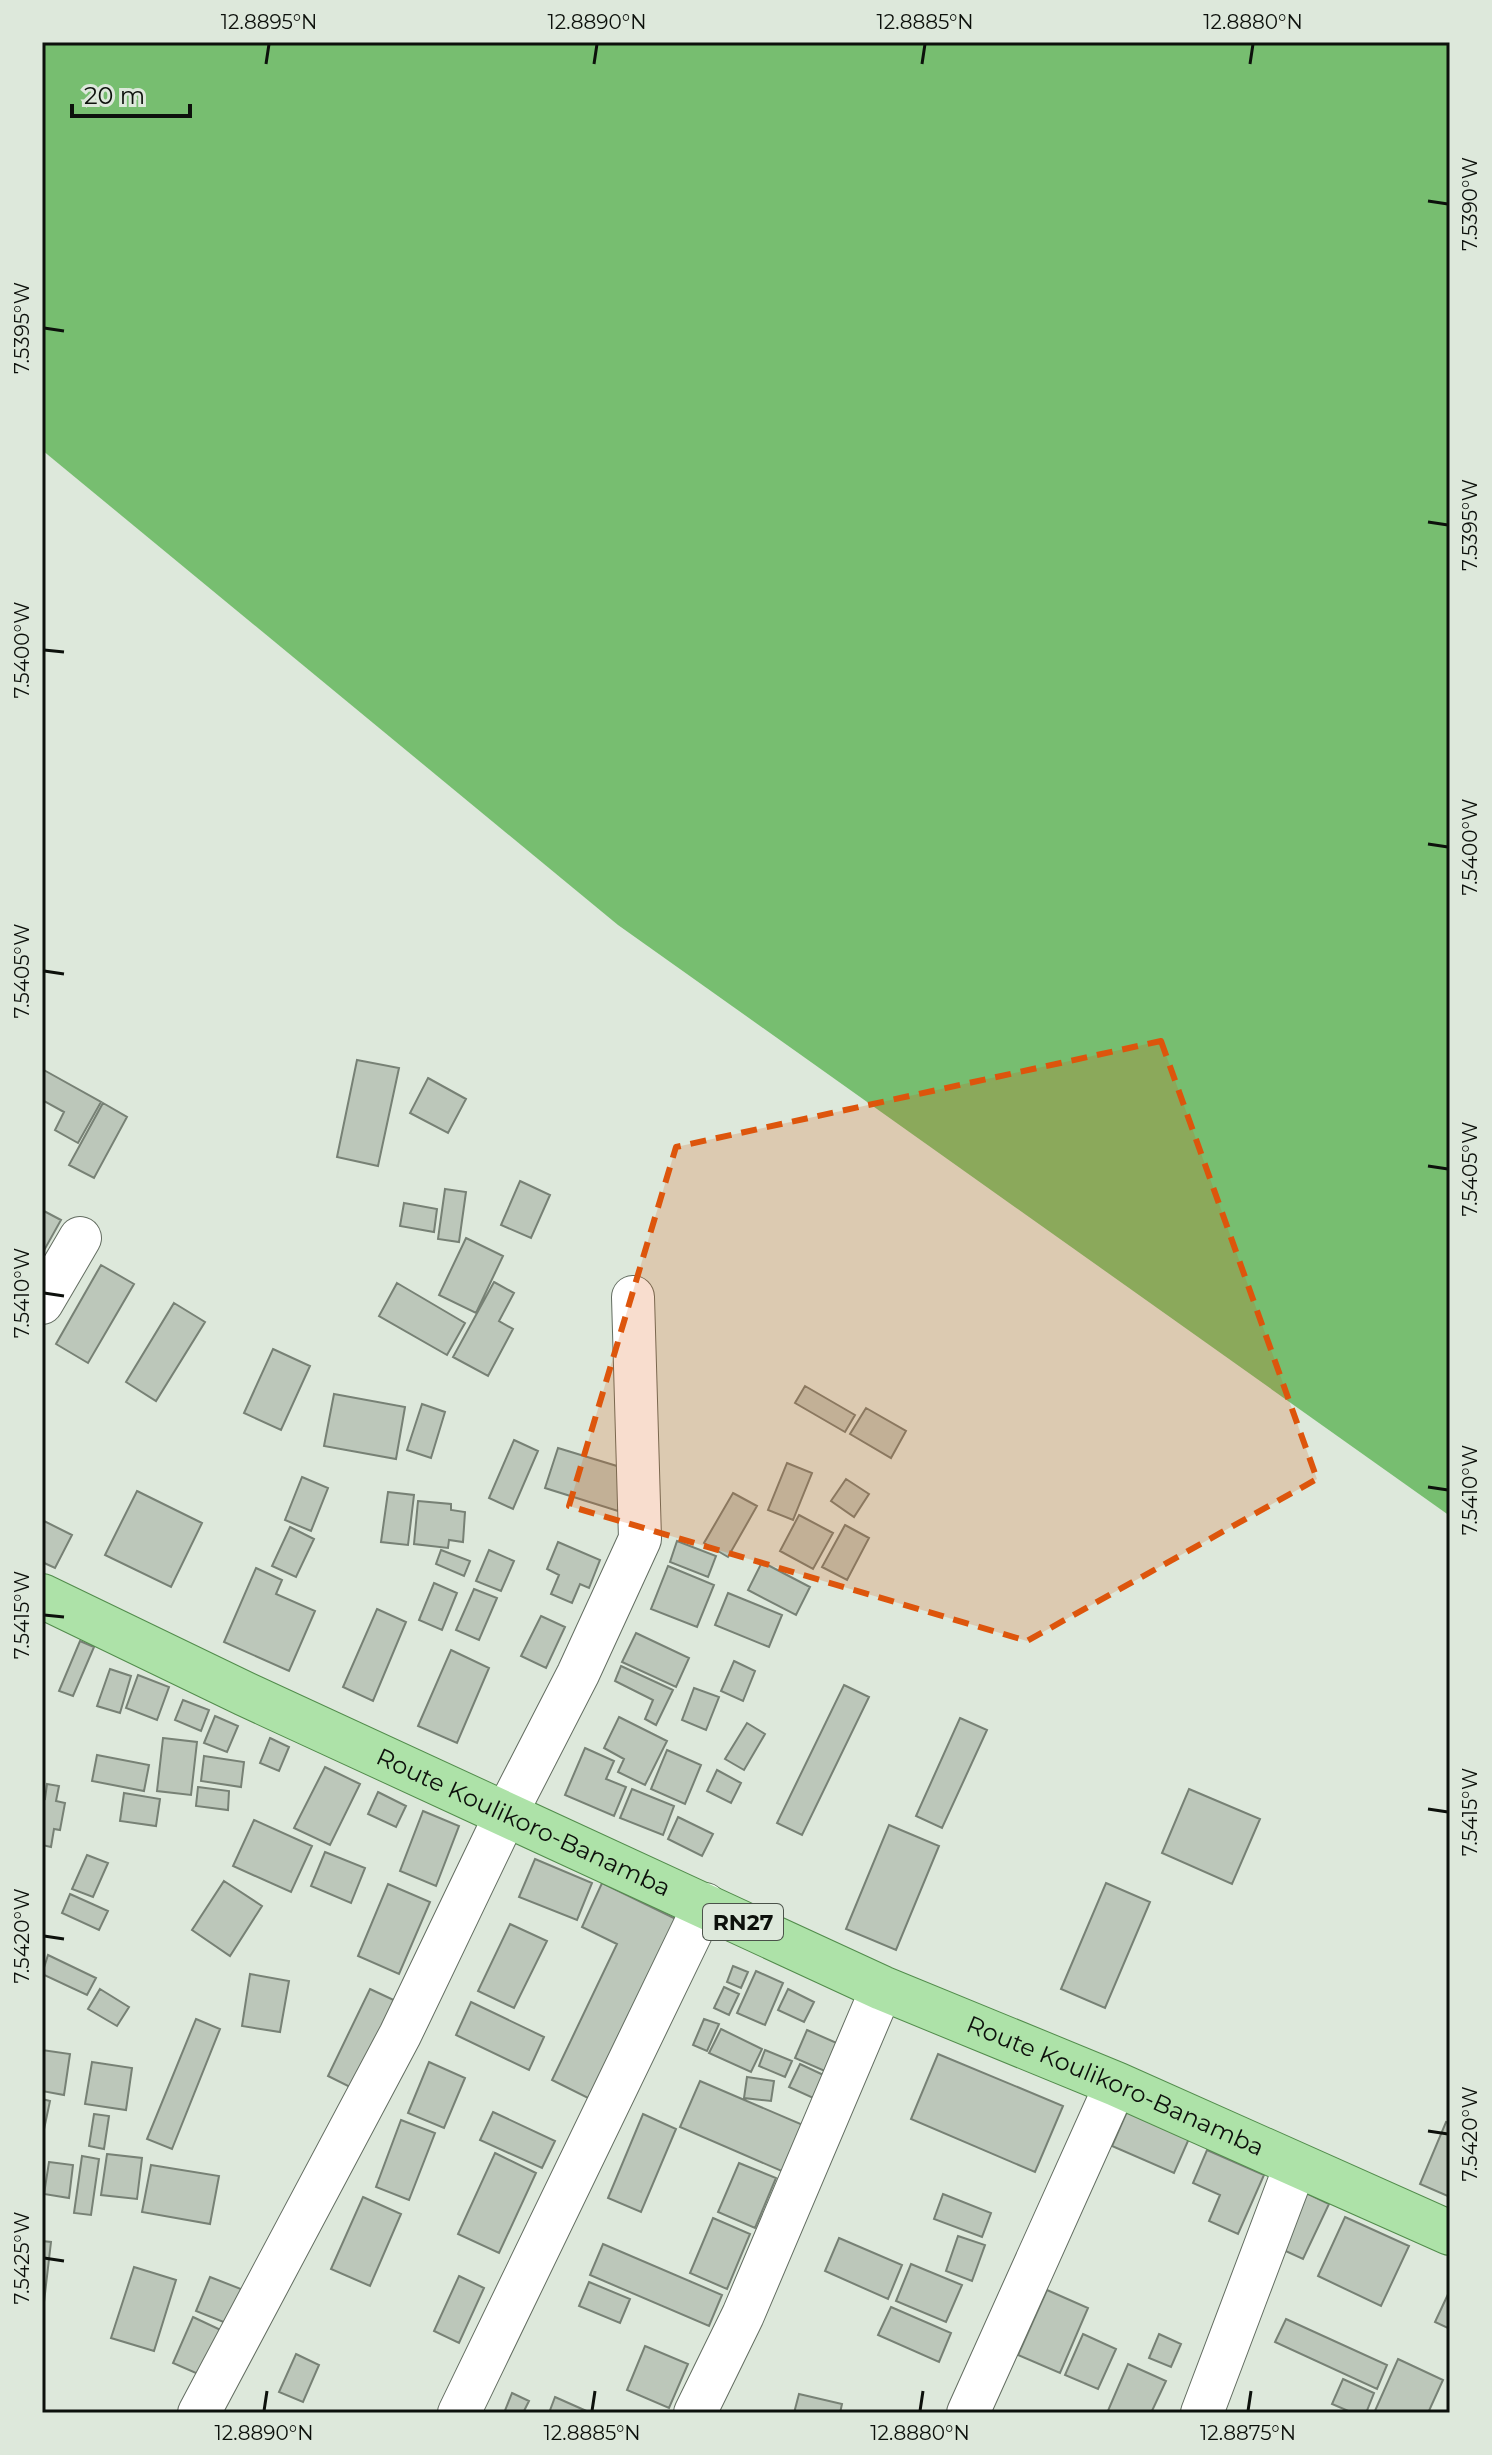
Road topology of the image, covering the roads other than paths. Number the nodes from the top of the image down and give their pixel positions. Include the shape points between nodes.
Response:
1 (80, 1238) dead end
2 (633, 1297) dead end
3 (42, 1303) edge
4 (42, 1596) edge
5 (506, 1814) junction
6 (705, 1904) junction
7 (882, 1988) junction
8 (1116, 2084) junction
9 (1296, 2164) junction
10 (1450, 2233) edge
11 (199, 2413) edge
12 (459, 2413) edge
13 (695, 2413) edge
14 (968, 2413) edge
15 (1202, 2413) edge

1 - 3 street
2 - 5 street via 640,1539
4 - 5 main road, Route Koulikoro-Banamba / RN27
5 - 6 main road, Route Koulikoro-Banamba / RN27
5 - 11 street via 400,2035
6 - 7 main road, Route Koulikoro-Banamba / RN27
6 - 12 street
7 - 8 main road, Route Koulikoro-Banamba / RN27
7 - 13 street via 743,2315
8 - 9 main road, Route Koulikoro-Banamba / RN27
8 - 14 street
9 - 10 main road, Route Koulikoro-Banamba / RN27
9 - 15 street

